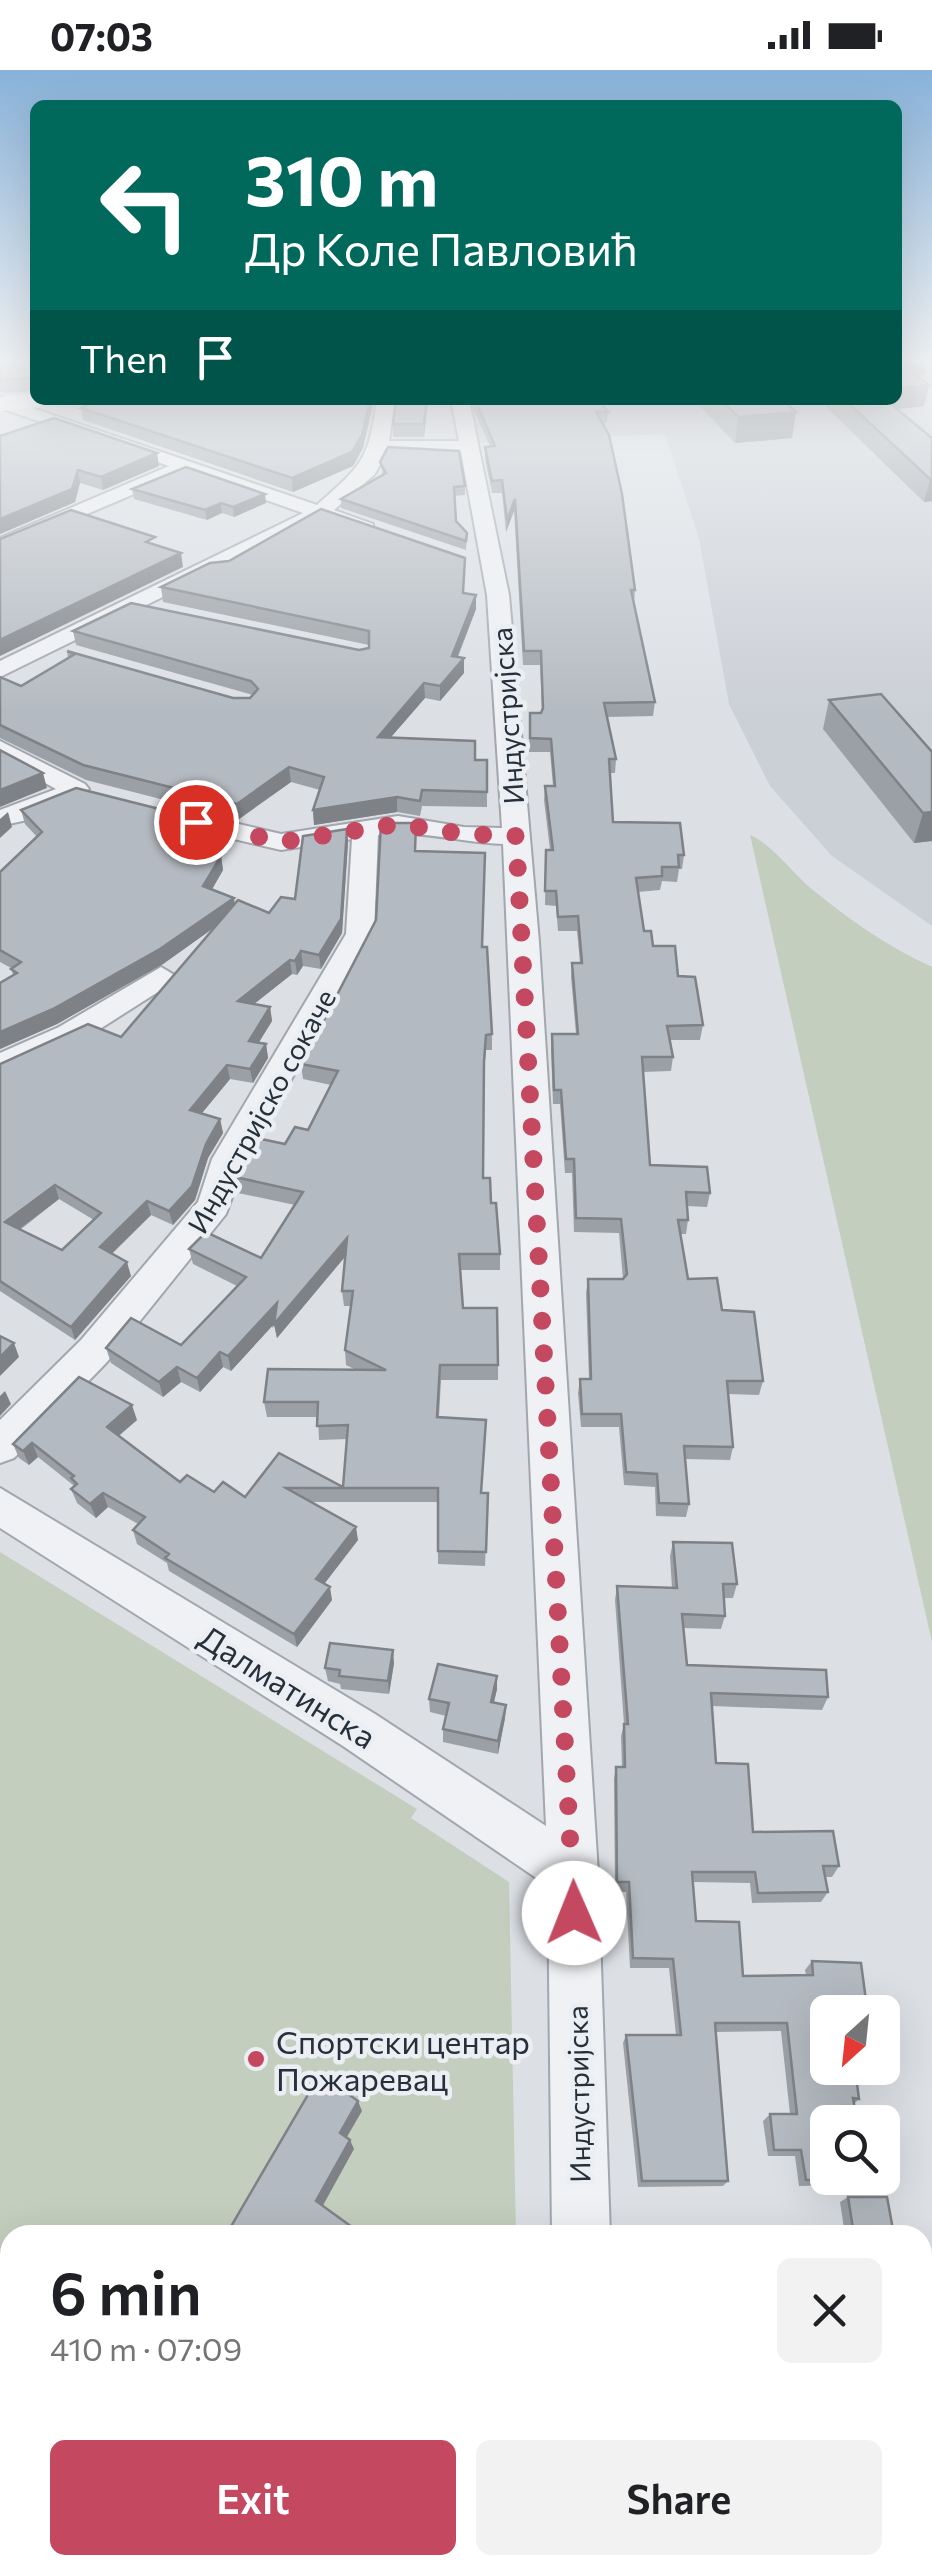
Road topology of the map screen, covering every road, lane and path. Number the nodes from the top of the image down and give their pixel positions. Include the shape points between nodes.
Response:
1 (153, 480) edge
2 (233, 480) edge
3 (359, 480) edge
4 (473, 480) edge
5 (320, 512) junction
6 (388, 536) edge
7 (0, 545) edge
8 (134, 606) junction
9 (167, 614) edge
10 (48, 648) junction
11 (80, 657) edge
12 (0, 670) edge
13 (0, 748) edge
14 (76, 789) junction
15 (107, 798) edge
16 (142, 808) edge
17 (0, 818) edge
18 (365, 828) junction
19 (516, 836) junction
20 (161, 976) dead end
21 (0, 1066) edge
22 (0, 1446) edge
23 (0, 1506) edge
24 (573, 1873) junction
25 (582, 2225) edge

1 - 7 street
2 - 5 street
3 - 5 street
4 - 19 street, Индустријска
5 - 6 street
5 - 8 street
8 - 9 street
8 - 10 street
10 - 11 street
10 - 12 street
13 - 14 street
14 - 15 street
14 - 17 street
16 - 18 street via 281,842
18 - 19 street via 398,824
18 - 22 street, Индустријско сокаче via 360,934 230,1159 214,1205 155,1282
19 - 24 street, Индустријска
20 - 21 street via 70,1034
23 - 24 street, Далматинска
24 - 25 street, Индустријска

